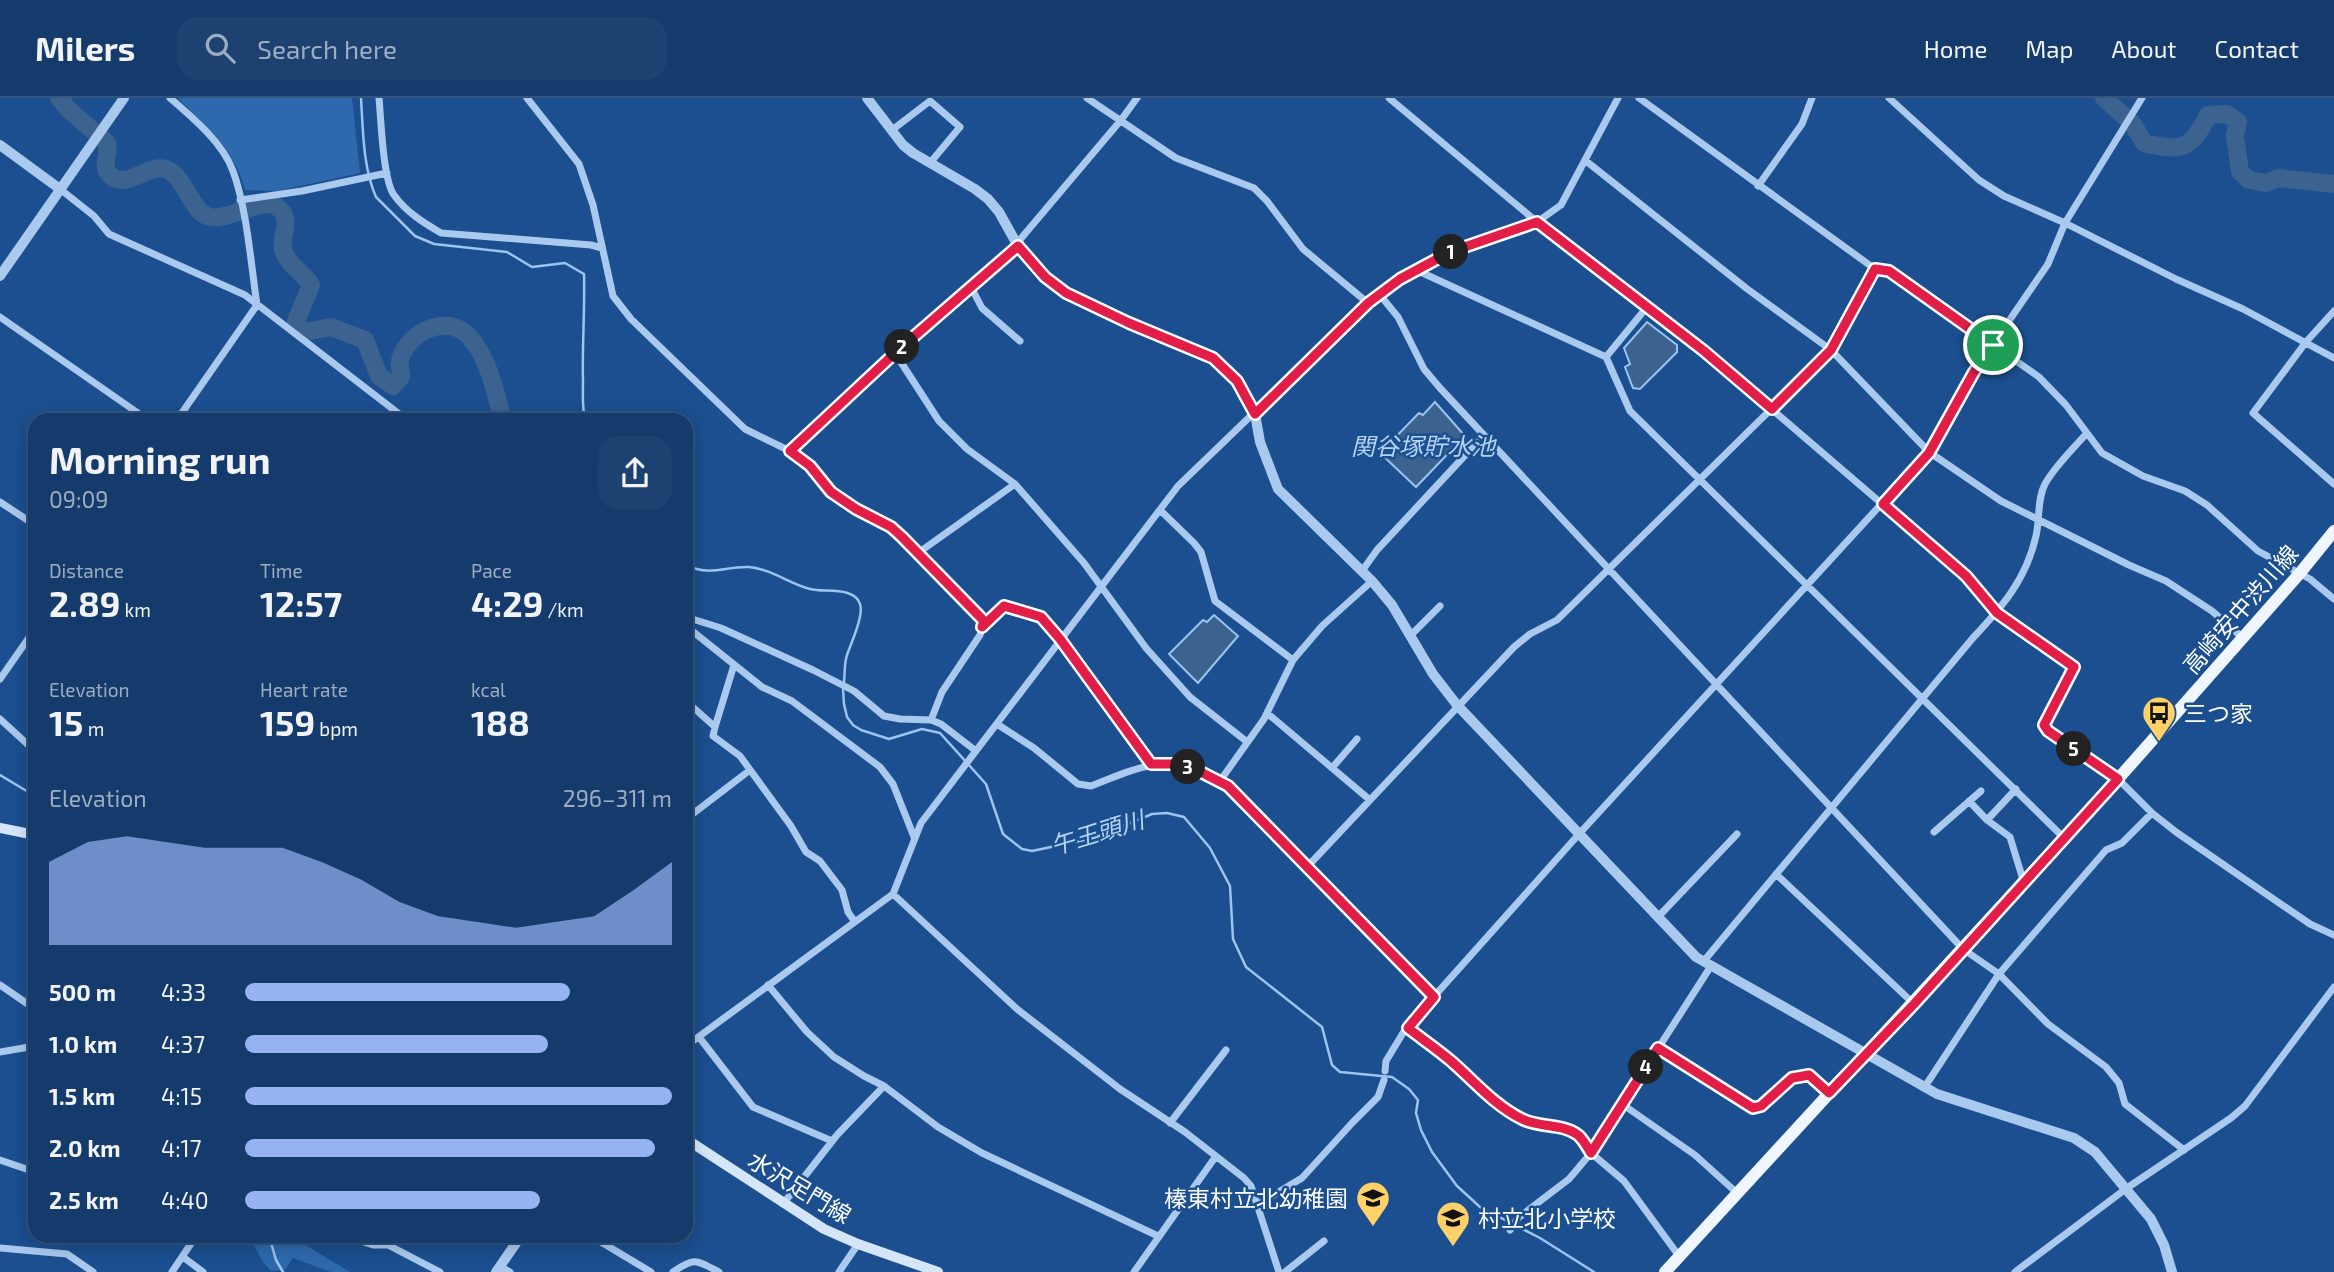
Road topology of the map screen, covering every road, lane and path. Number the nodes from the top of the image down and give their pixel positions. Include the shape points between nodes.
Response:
1 (124, 98) edge
2 (170, 98) edge
3 (379, 98) edge
4 (527, 98) edge
5 (867, 98) edge
6 (1087, 98) edge
7 (1136, 98) edge
8 (1389, 98) edge
9 (1618, 98) edge
10 (1639, 98) edge
11 (1812, 98) edge
12 (1889, 98) edge
13 (2142, 98) edge
14 (1121, 120) junction
15 (892, 130) junction
16 (0, 145) edge
17 (1586, 161) junction
18 (930, 163) junction
19 (387, 173) junction
20 (1758, 186) junction
21 (60, 189) junction
22 (241, 203) junction
23 (1537, 222) junction
24 (2065, 223) junction
25 (1018, 244) junction
26 (602, 248) junction
27 (1875, 269) junction
28 (1416, 270) junction
29 (0, 276) edge
30 (971, 287) junction
31 (1380, 295) junction
32 (1368, 303) junction
33 (257, 305) junction
34 (1647, 307) junction
35 (2334, 311) edge
36 (0, 317) edge
37 (1020, 341) dead end
38 (2306, 342) junction
39 (1993, 345) junction
40 (1831, 350) junction
41 (895, 353) junction
42 (1606, 357) junction
43 (2334, 358) edge
44 (1772, 409) junction
45 (138, 413) edge
46 (182, 413) edge
47 (398, 413) edge
48 (1255, 414) junction
49 (2086, 434) junction
50 (1484, 435) junction
51 (790, 451) junction
52 (1929, 453) junction
53 (1699, 478) junction
54 (1015, 484) junction
55 (2334, 484) edge
56 (0, 502) edge
57 (1883, 504) junction
58 (1160, 510) junction
59 (28, 520) edge
60 (2040, 520) junction
61 (2334, 531) edge
62 (918, 553) junction
63 (1608, 569) junction
64 (1362, 571) junction
65 (2300, 573) junction
66 (1372, 581) junction
67 (1100, 586) junction
68 (1808, 586) junction
69 (2334, 599) edge
70 (1440, 606) dead end
71 (1997, 613) junction
72 (693, 619) edge
73 (982, 627) junction
74 (693, 632) edge
75 (1411, 635) junction
76 (2244, 638) junction
77 (28, 639) edge
78 (1060, 639) junction
79 (1293, 660) junction
80 (734, 665) junction
81 (0, 679) edge
82 (1716, 685) junction
83 (1923, 699) junction
84 (1457, 705) junction
85 (693, 707) edge
86 (1267, 713) junction
87 (0, 719) edge
88 (931, 720) junction
89 (997, 724) junction
90 (715, 727) junction
91 (1357, 739) dead end
92 (1247, 741) junction
93 (28, 745) edge
94 (974, 754) junction
95 (1151, 764) junction
96 (1332, 768) junction
97 (750, 770) junction
98 (2118, 779) junction
99 (1220, 781) junction
100 (2016, 789) junction
101 (1981, 790) dead end
102 (1370, 800) junction
103 (1969, 801) junction
104 (1832, 808) junction
105 (2152, 813) junction
106 (693, 814) edge
107 (1987, 820) junction
108 (0, 828) edge
109 (1934, 832) dead end
110 (28, 833) edge
111 (1578, 834) junction
112 (1737, 834) dead end
113 (914, 838) junction
114 (2064, 838) junction
115 (1308, 866) junction
116 (1776, 874) junction
117 (2024, 883) junction
118 (892, 894) junction
119 (1658, 917) junction
120 (855, 922) junction
121 (2334, 935) edge
122 (1964, 950) junction
123 (1707, 964) junction
124 (1999, 974) junction
125 (0, 985) edge
126 (768, 985) junction
127 (2334, 987) edge
128 (1434, 997) junction
129 (28, 1004) edge
130 (1914, 1004) junction
131 (1408, 1028) junction
132 (699, 1037) junction
133 (693, 1040) edge
134 (28, 1047) edge
135 (1658, 1048) junction
136 (1226, 1050) dead end
137 (0, 1052) edge
138 (1866, 1054) junction
139 (1385, 1071) dead end
140 (1384, 1080) dead end
141 (884, 1086) junction
142 (1924, 1088) junction
143 (1829, 1093) junction
144 (1622, 1104) junction
145 (1170, 1123) junction
146 (832, 1141) junction
147 (693, 1144) edge
148 (2183, 1150) junction
149 (1591, 1153) junction
150 (1216, 1156) junction
151 (0, 1160) edge
152 (28, 1170) edge
153 (2127, 1188) junction
154 (1737, 1193) junction
155 (783, 1204) junction
156 (1257, 1205) junction
157 (1510, 1230) dead end
158 (1158, 1236) junction
159 (1324, 1241) dead end
160 (191, 1243) edge
161 (367, 1243) edge
162 (517, 1243) edge
163 (603, 1243) edge
164 (858, 1244) junction
165 (0, 1248) edge
166 (1679, 1256) junction
167 (183, 1257) junction
168 (502, 1270) edge
169 (93, 1272) edge
170 (172, 1272) edge
171 (203, 1272) edge
172 (440, 1272) edge
173 (651, 1272) edge
174 (673, 1272) edge
175 (719, 1272) edge
176 (839, 1272) edge
177 (938, 1272) edge
178 (1134, 1272) edge
179 (1279, 1272) edge
180 (1285, 1272) edge
181 (1665, 1272) edge
182 (2015, 1272) edge
183 (2172, 1272) edge

1 - 21 street
2 - 22 street via 215,142 233,170
3 - 19 street
4 - 26 street via 579,164
5 - 15 street
6 - 14 street
7 - 14 street
8 - 23 street
9 - 17 street
10 - 20 street
11 - 20 street via 1802,124
12 - 24 street via 1979,180
13 - 24 street
14 - 25 street
14 - 32 street via 1176,158 1254,188 1303,249
15 - 18 street via 913,153
15 - 18 street via 930,101 960,127
16 - 21 street
17 - 23 street via 1562,205
17 - 40 street
18 - 25 street via 988,199
19 - 22 street
19 - 26 street via 393,194 421,222 441,233
20 - 27 street
21 - 29 street
21 - 33 street via 109,234 245,295
22 - 33 street
23 - 28 street via 1450,252
23 - 34 street
24 - 38 street
24 - 39 street via 2048,264
25 - 30 street
25 - 48 street via 1045,277 1066,293 1213,358 1237,381
26 - 51 street via 613,296 631,319 745,429
27 - 39 street via 1889,271
27 - 40 street
28 - 31 street
28 - 42 street
30 - 37 street via 982,308
30 - 41 street
31 - 32 street
31 - 50 street via 1398,317 1424,369
32 - 48 street
33 - 46 street
33 - 47 street
34 - 42 street
34 - 44 street
35 - 38 street
36 - 45 street
38 - 43 street
38 - 55 street via 2253,413
39 - 49 street via 2039,377
39 - 52 street
40 - 44 street
40 - 52 street
41 - 51 street
41 - 54 street via 939,421 967,449
42 - 53 street via 1630,411
44 - 53 street
44 - 57 street
48 - 58 street via 1178,486
48 - 64 street via 1278,489
49 - 60 street via 2046,482 2040,496
49 - 65 street via 2102,453 2143,476 2185,491 2258,551
50 - 63 street
50 - 64 street
51 - 62 street via 810,466 831,492 891,527
52 - 57 street
52 - 60 street via 2001,501
53 - 63 street
53 - 68 street
54 - 62 street
54 - 67 street
56 - 59 street
57 - 68 street
57 - 71 street via 1966,576
58 - 67 street
58 - 79 street via 1201,552 1214,601
60 - 71 street via 2020,582
60 - 76 street via 2166,581
61 - 65 main road, 高崎安中渋川線
62 - 73 street via 984,621
63 - 82 street
63 - 84 street via 1557,620 1514,647
64 - 66 street
65 - 69 street
65 - 76 main road, 高崎安中渋川線
66 - 75 street
66 - 79 street via 1322,626
67 - 78 street
67 - 92 street via 1190,697
68 - 82 street
68 - 83 street
70 - 75 street
71 - 83 street
71 - 98 street via 2074,667 2044,725
72 - 88 street via 722,628 850,689 884,716
73 - 78 street via 1004,606 1041,617
73 - 88 street via 942,692
74 - 80 street
75 - 84 street
76 - 98 main road, 高崎安中渋川線
77 - 81 street
78 - 89 street
78 - 95 street
79 - 86 street
80 - 90 street
80 - 113 street via 762,687 792,701 880,767 893,784
82 - 104 street
82 - 111 street
83 - 100 street
83 - 104 street
84 - 102 street
84 - 111 street
85 - 90 street
86 - 92 street
86 - 96 street
87 - 93 street
88 - 94 street
89 - 94 street
89 - 95 street via 1085,786
90 - 97 street via 713,736 740,756
91 - 96 street
92 - 99 street
94 - 113 street
95 - 99 street via 1178,764
96 - 102 street
97 - 106 street
97 - 120 street via 806,852 820,861 842,890
98 - 105 street
98 - 114 main road, 高崎安中渋川線
99 - 115 street
100 - 107 street
100 - 114 street
101 - 103 street
102 - 115 street
103 - 107 street
103 - 109 street
104 - 116 street
104 - 122 street
105 - 121 street via 2310,924
105 - 124 street via 2122,842 2106,850
107 - 117 street via 2010,837
108 - 110 main road
111 - 119 street
111 - 128 street
112 - 119 street
113 - 118 street
114 - 117 main road, 高崎安中渋川線
115 - 128 street
116 - 123 street
116 - 130 street
117 - 122 main road, 高崎安中渋川線
118 - 120 street
118 - 145 street via 1017,1009
119 - 123 street
120 - 126 street
122 - 124 street
122 - 130 main road, 高崎安中渋川線
123 - 135 street
123 - 138 street
124 - 142 street
124 - 148 street via 2048,1024 2106,1066 2119,1083 2125,1104
125 - 129 street
126 - 132 street
126 - 141 street via 834,1057
127 - 148 street via 2245,1106
128 - 131 street
130 - 138 main road, 高崎安中渋川線
131 - 139 street via 1386,1061
131 - 149 street via 1513,1114 1580,1136
132 - 133 street
132 - 146 street via 753,1107
134 - 137 street
135 - 143 street via 1753,1108 1798,1076 1809,1075
135 - 144 street
136 - 145 street
138 - 142 street
138 - 143 main road, 高崎安中渋川線
140 - 156 street via 1378,1097 1302,1178
141 - 146 street
141 - 158 street via 982,1153
142 - 153 street via 2074,1138 2095,1152
143 - 154 main road, 高崎安中渋川線
144 - 149 street
144 - 154 street via 1695,1155
145 - 150 street
146 - 155 street
147 - 155 main road, 水沢足門線
148 - 153 street
149 - 157 street via 1569,1179 1518,1218
149 - 166 street via 1624,1181
150 - 156 street via 1251,1186
150 - 158 street
151 - 152 street
153 - 182 street
153 - 183 street via 2151,1219
154 - 166 main road, 高崎安中渋川線
155 - 164 main road, 水沢足門線
156 - 179 street
158 - 178 street
159 - 180 street
160 - 167 street
161 - 172 street via 388,1245
162 - 168 street
163 - 173 street
164 - 176 street
164 - 177 main road, 水沢足門線
165 - 169 street via 67,1254
166 - 181 main road, 高崎安中渋川線
167 - 170 street
167 - 171 street
174 - 175 street via 696,1260

